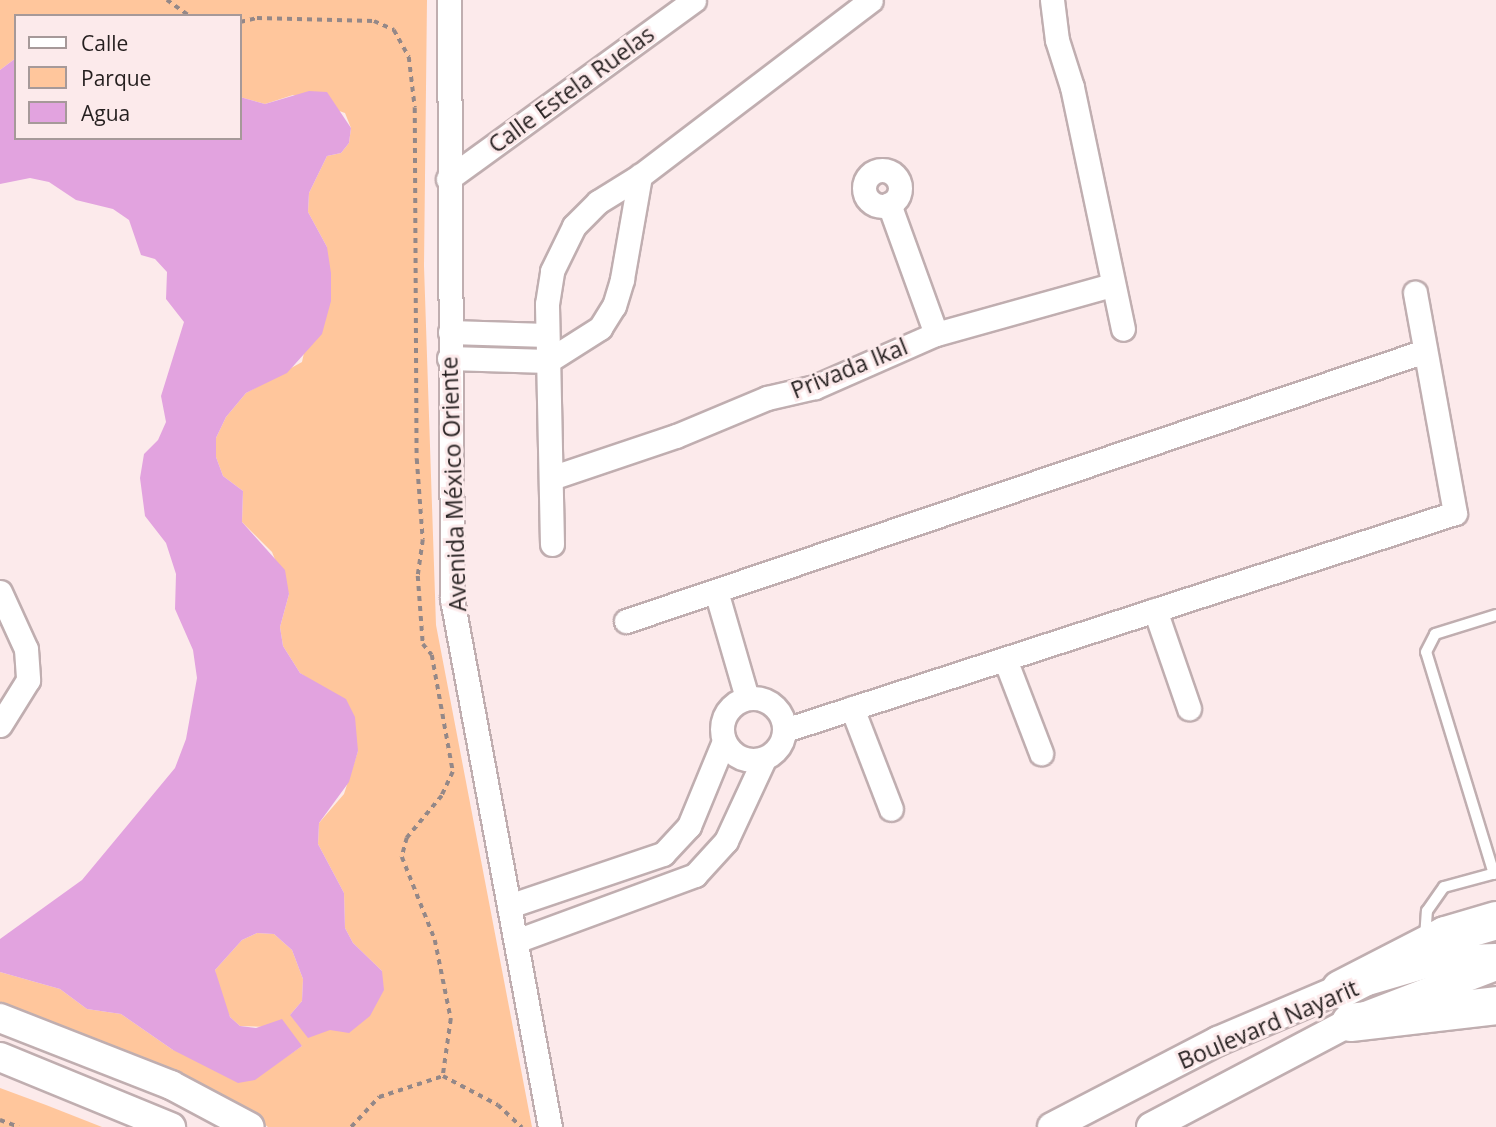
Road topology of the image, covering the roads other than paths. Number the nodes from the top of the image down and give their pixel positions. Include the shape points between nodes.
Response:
1 (449, 0) edge
2 (694, 0) edge
3 (871, 0) edge
4 (1052, 0) edge
5 (640, 176) junction
6 (448, 179) junction
7 (889, 204) dead end
8 (1111, 285) junction
9 (1415, 293) dead end
10 (1123, 329) dead end
11 (450, 332) junction
12 (936, 334) junction
13 (547, 335) junction
14 (1425, 351) junction
15 (449, 358) junction
16 (548, 361) junction
17 (551, 478) junction
18 (552, 544) dead end
19 (716, 590) junction
20 (0, 592) edge
21 (1155, 610) junction
22 (1496, 615) edge
23 (626, 621) dead end
24 (1005, 659) junction
25 (747, 698) junction
26 (852, 708) junction
27 (1189, 708) dead end
28 (0, 725) edge
29 (785, 730) junction
30 (724, 741) junction
31 (1041, 754) dead end
32 (764, 759) junction
33 (891, 809) dead end
34 (1495, 874) edge
35 (509, 906) junction
36 (1496, 920) edge
37 (516, 941) junction
38 (1424, 944) junction
39 (1496, 958) edge
40 (1496, 966) edge
41 (1345, 1005) junction
42 (1496, 1005) edge
43 (0, 1018) edge
44 (0, 1057) edge
45 (171, 1127) edge
46 (250, 1127) edge
47 (550, 1127) edge
48 (1052, 1127) edge
49 (1151, 1127) edge

1 - 6 street, Avenida México Oriente
2 - 6 street, Calle Estela Ruelas
3 - 5 street
4 - 8 street
5 - 13 street via 598,202 574,226 552,271
5 - 16 street via 614,306 591,336
6 - 11 street, Avenida México Oriente
7 - 12 street
8 - 10 street
8 - 12 street, Privada Ikal
9 - 14 street
11 - 13 street
11 - 15 street, Avenida México Oriente
12 - 17 street, Privada Ikal via 815,387 767,398 676,436
13 - 16 street
14 - 19 street
14 - 21 street via 1455,513
15 - 16 street
15 - 35 street, Avenida México Oriente via 452,599
16 - 17 street
17 - 18 street
19 - 23 street
19 - 25 street
20 - 28 street via 26,649 28,680
21 - 24 street
21 - 27 street
22 - 34 lane via 1436,634 1426,652
24 - 26 street
24 - 31 street
25 - 29 street via 765,701 779,712
25 - 30 street via 730,707 722,723
26 - 29 street
26 - 33 street
29 - 32 street via 779,748
30 - 32 street via 733,754 748,760
30 - 35 street via 689,826 663,854
32 - 37 street via 726,841 695,875
34 - 38 lane via 1444,887 1427,911
35 - 37 street, Avenida México Oriente
36 - 38 highway
37 - 47 street, Avenida México Oriente
38 - 41 highway
39 - 41 street, Boulevard Nayarit via 1438,960
40 - 41 street, Boulevard Nayarit
41 - 42 highway
41 - 48 street, Boulevard Nayarit via 1218,1041
41 - 49 street, Boulevard Nayarit
43 - 46 street via 171,1085
44 - 45 street

